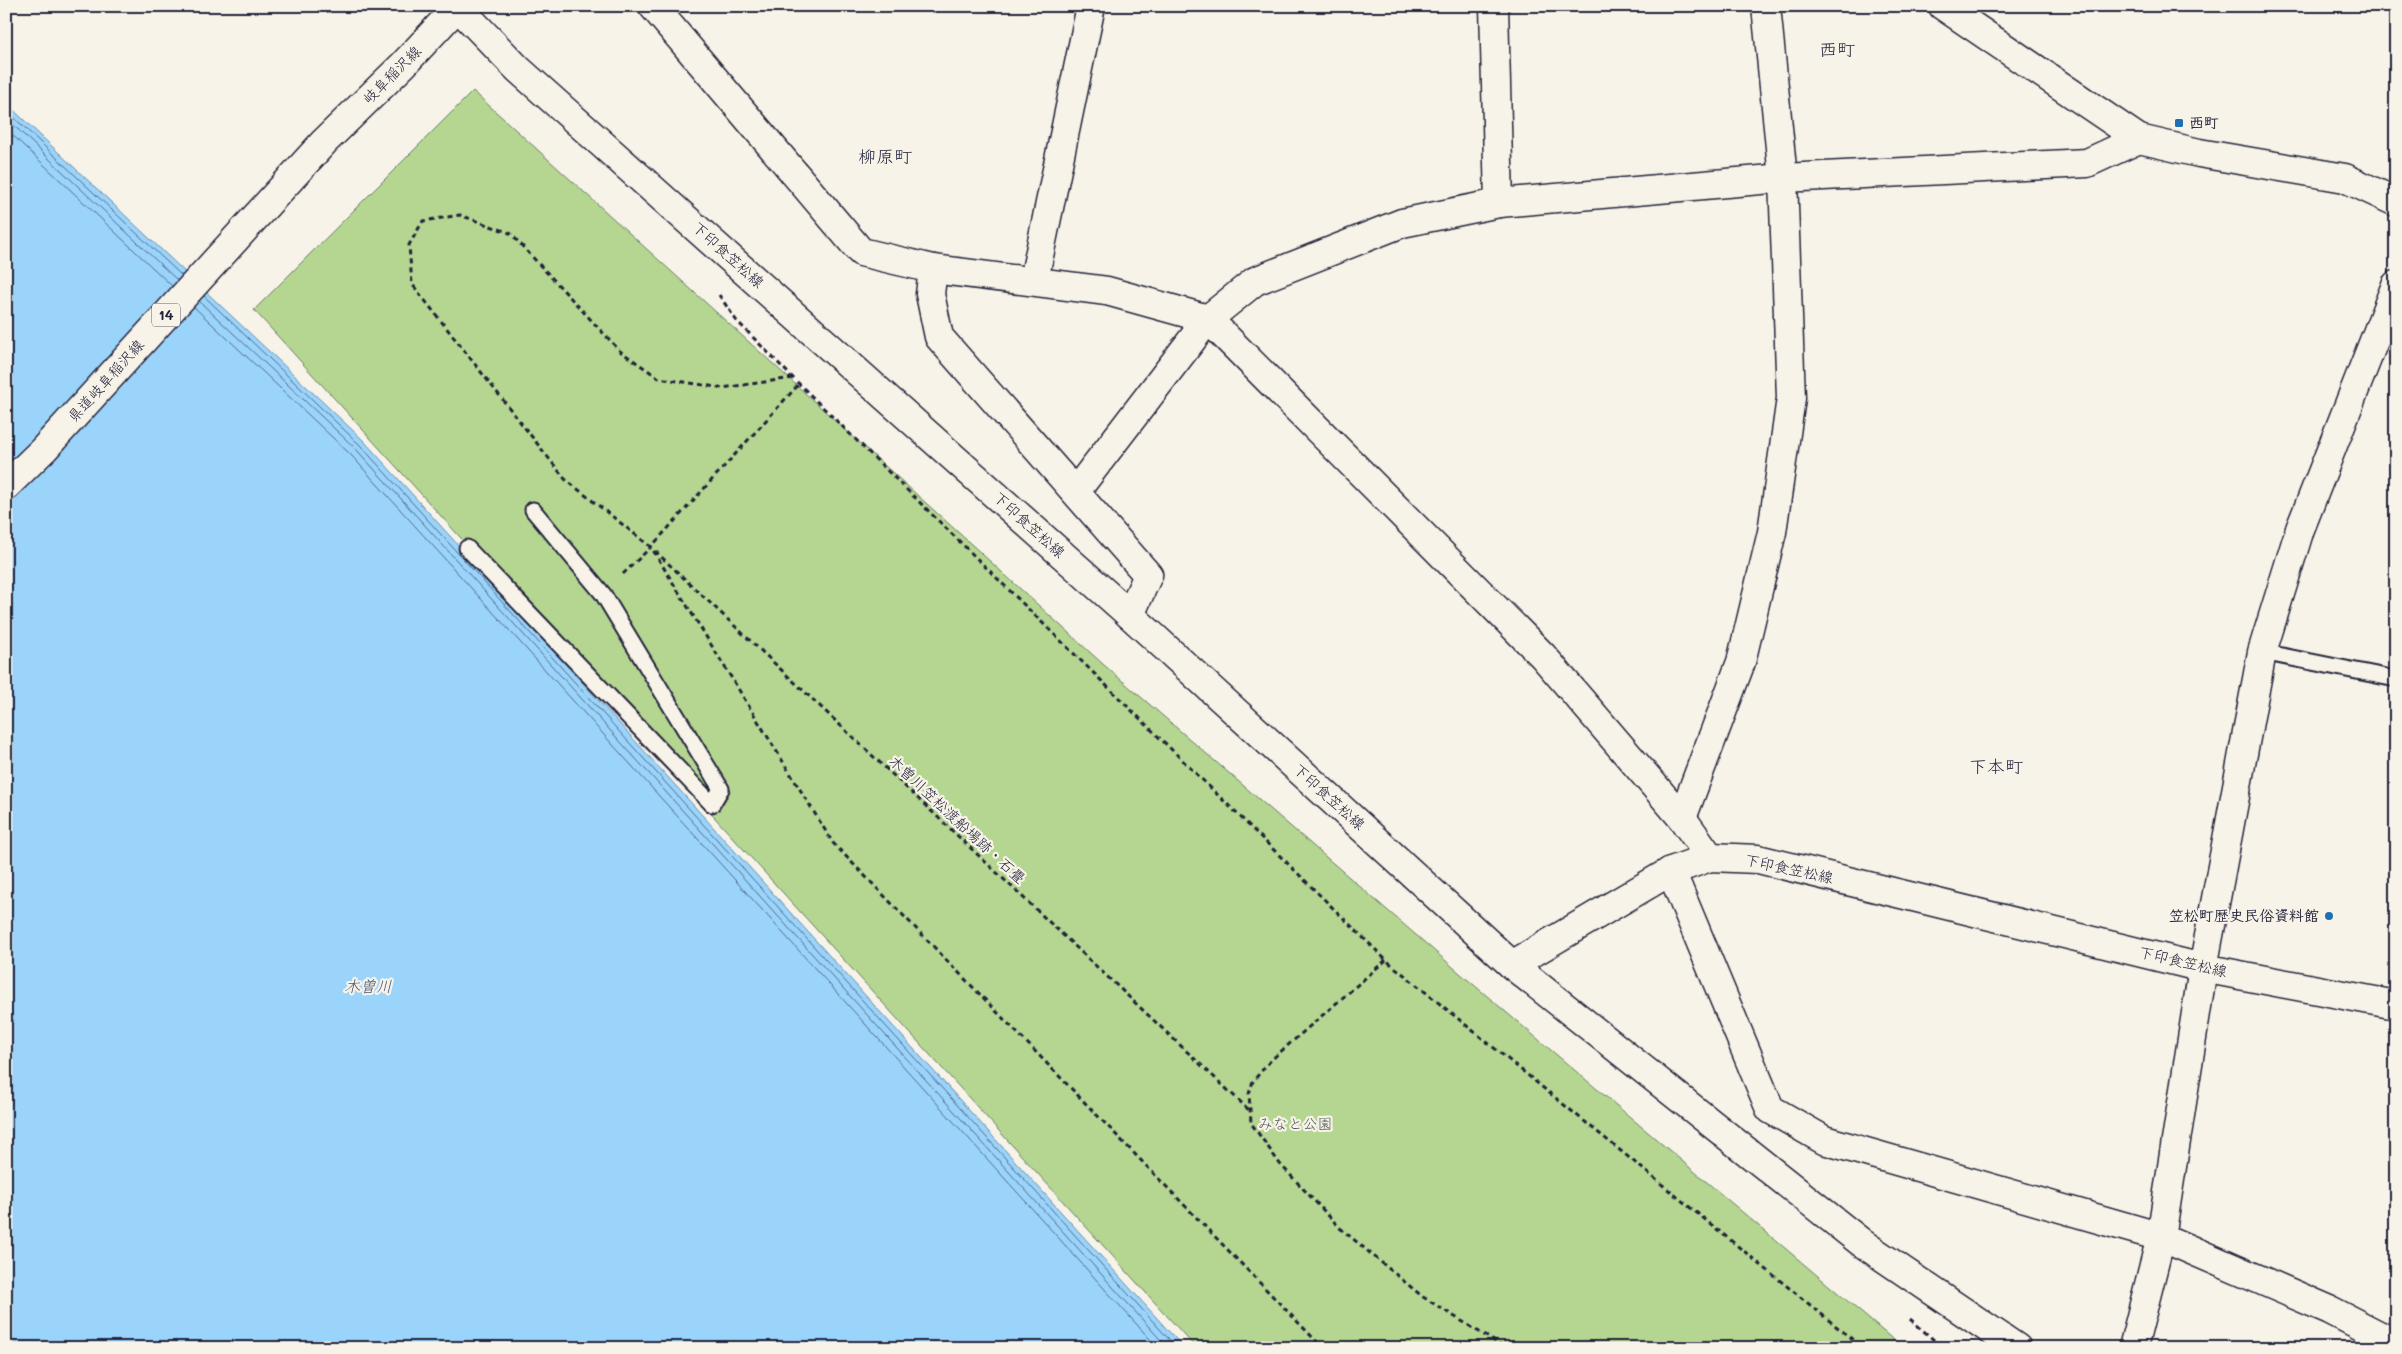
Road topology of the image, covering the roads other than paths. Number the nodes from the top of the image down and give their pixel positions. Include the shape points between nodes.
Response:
1 (458, 6) edge
2 (653, 6) edge
3 (1090, 6) edge
4 (1494, 6) edge
5 (1766, 6) edge
6 (1943, 6) edge
7 (2139, 139) junction
8 (324, 142) joint
9 (1783, 178) junction
10 (2396, 202) edge
11 (1499, 203) junction
12 (933, 269) junction
13 (1034, 280) junction
14 (2396, 285) edge
15 (1208, 319) junction
16 (6, 486) edge
17 (1076, 491) junction
18 (533, 510) dead end
19 (468, 548) dead end
20 (1130, 615) junction
21 (2262, 652) junction
22 (2396, 679) edge
23 (1682, 818) junction
24 (1710, 857) junction
25 (1671, 870) junction
26 (1512, 965) junction
27 (2204, 968) junction
28 (2396, 1005) edge
29 (2161, 1237) junction
30 (2396, 1344) edge
31 (2017, 1348) edge
32 (2133, 1348) edge

1 - 8 street, 岐阜稲沢線 / 14
1 - 20 street, 下印食笠松線 via 518,69
2 - 12 street via 860,252
3 - 13 street
4 - 11 street
5 - 9 street
6 - 7 street
7 - 9 street via 2088,163
7 - 10 street via 2199,153 2345,178
8 - 16 street, 県道岐阜稲沢線 / 14 via 44,449
9 - 11 street
9 - 23 street via 1791,398 1772,532 1741,662
11 - 15 street via 1402,223 1255,281
12 - 13 street
12 - 17 street via 930,294 939,337
13 - 15 street via 1107,290
14 - 21 street via 2300,529
15 - 17 street
15 - 23 street via 1543,656
17 - 20 street via 1148,575
18 - 19 lane via 603,594 721,788 712,804
20 - 26 street, 下印食笠松線
21 - 22 lane
21 - 27 street
23 - 24 street
24 - 25 street, 下印食笠松線
24 - 27 street, 下印食笠松線 via 1758,859
25 - 26 street, 下印食笠松線
25 - 29 street via 1770,1109 1824,1140
26 - 31 street via 1862,1243
27 - 28 street, 下印食笠松線
27 - 29 street
29 - 30 street via 2330,1310
29 - 32 street

